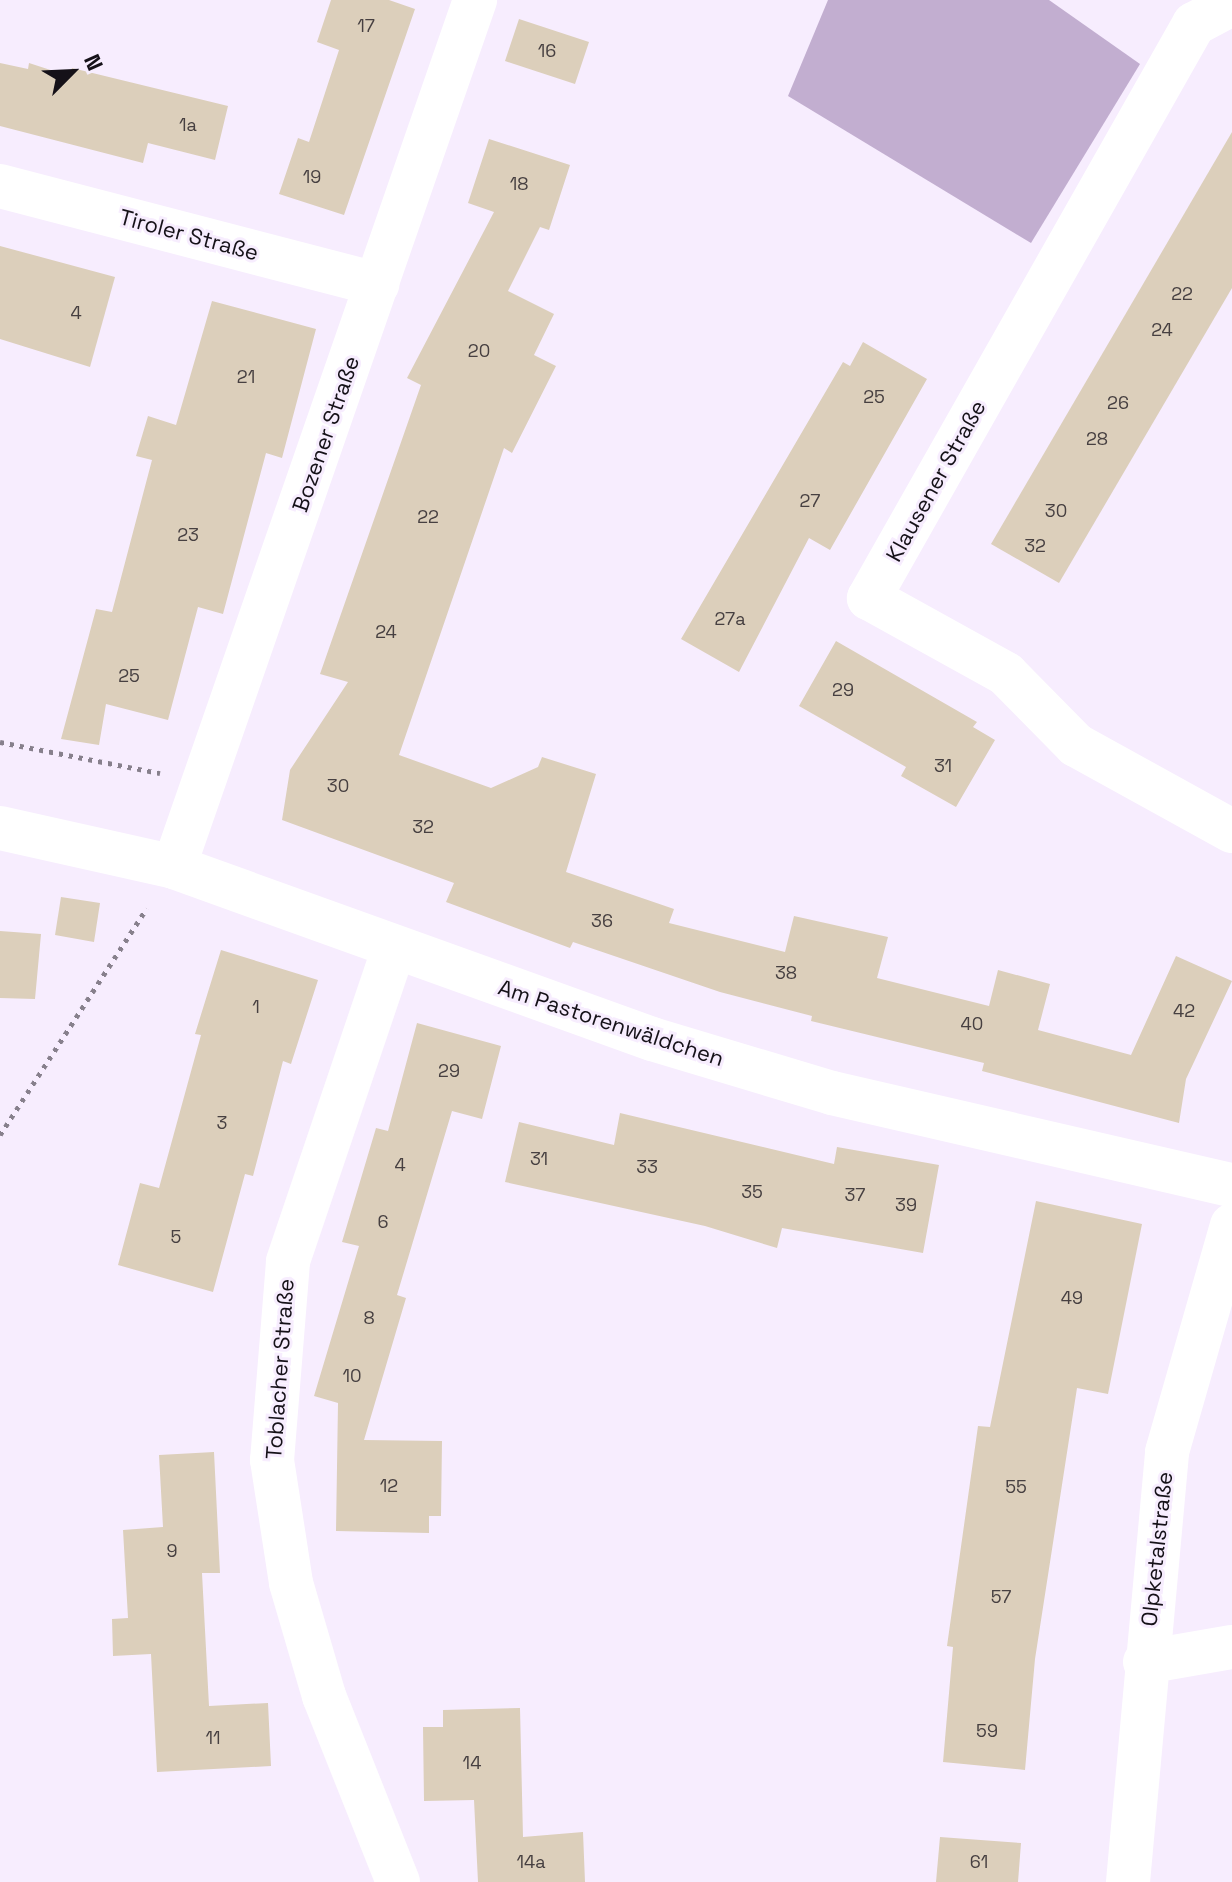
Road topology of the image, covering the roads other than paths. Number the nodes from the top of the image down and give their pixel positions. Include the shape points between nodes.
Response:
1 (475, 0) edge
2 (1232, 4) edge
3 (0, 186) edge
4 (377, 284) junction
5 (0, 828) edge
6 (1232, 831) edge
7 (174, 867) junction
8 (394, 948) junction
9 (1232, 1185) edge
10 (1232, 1225) edge
11 (1232, 1647) edge
12 (1145, 1662) junction
13 (398, 1882) edge
14 (1128, 1882) edge

1 - 4 street, Bozener Straße
2 - 6 street, Klausener Straße via 1194,24 869,598 1006,674 1076,745
3 - 4 street, Tiroler Straße
4 - 7 street, Bozener Straße
5 - 7 street, Am Pastorenwäldchen
7 - 8 street, Am Pastorenwäldchen
8 - 9 street, Am Pastorenwäldchen via 652,1039 832,1093
8 - 13 street, Toblacher Straße via 288,1262 272,1460 291,1583 324,1696
10 - 12 street, Olpketalstraße via 1167,1452
11 - 12 street
12 - 14 street, Olpketalstraße

